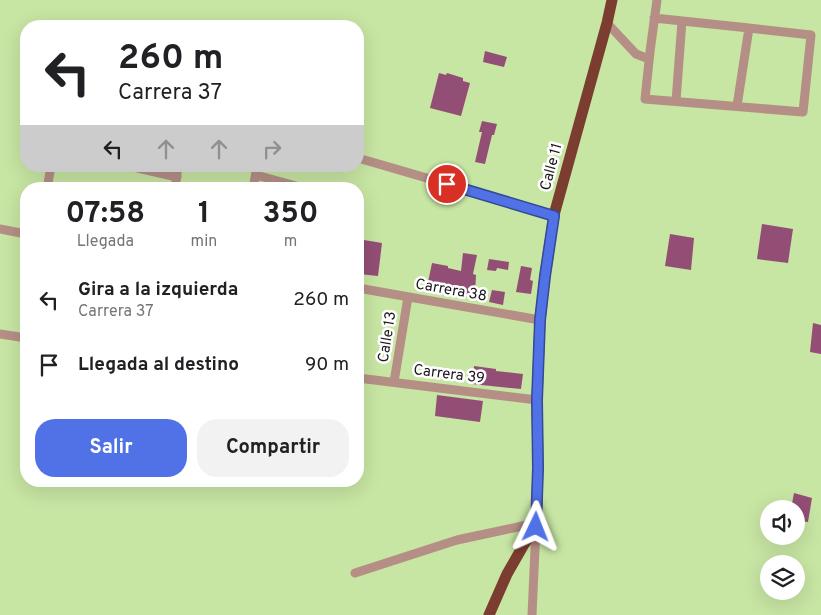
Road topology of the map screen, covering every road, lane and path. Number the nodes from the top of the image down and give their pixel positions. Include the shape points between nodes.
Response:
1 (612, 0) edge
2 (657, 0) edge
3 (654, 18) junction
4 (682, 21) junction
5 (607, 24) junction
6 (750, 28) junction
7 (649, 59) junction
8 (676, 101) junction
9 (737, 106) junction
10 (364, 160) edge
11 (155, 172) edge
12 (177, 172) edge
13 (259, 172) edge
14 (177, 177) junction
15 (176, 182) edge
16 (287, 182) edge
17 (554, 216) junction
18 (0, 229) edge
19 (20, 233) edge
20 (364, 289) edge
21 (408, 297) junction
22 (540, 320) junction
23 (0, 334) edge
24 (20, 337) edge
25 (364, 379) edge
26 (394, 382) junction
27 (537, 400) junction
28 (536, 525) junction
29 (355, 573) dead end
30 (489, 615) edge
31 (532, 615) edge

1 - 5 main road, Calle 11
2 - 3 street
3 - 4 street
3 - 7 street
4 - 6 street
4 - 8 street
5 - 7 street via 636,54
5 - 17 main road, Calle 11
6 - 9 street
6 - 9 street via 812,35 803,112
7 - 8 street via 644,99
8 - 9 street
10 - 17 street
11 - 14 street
12 - 14 street
13 - 16 street
14 - 15 street
17 - 22 main road, Calle 11
18 - 19 street
20 - 21 street, Carrera 38
21 - 22 street, Carrera 38
21 - 26 street, Calle 13
22 - 27 main road, Calle 11
23 - 24 street
25 - 26 street, Carrera 39
26 - 27 street, Carrera 39
27 - 28 main road, Calle 11
28 - 29 street via 458,540
28 - 30 main road via 507,574
28 - 31 street, Calle 11

